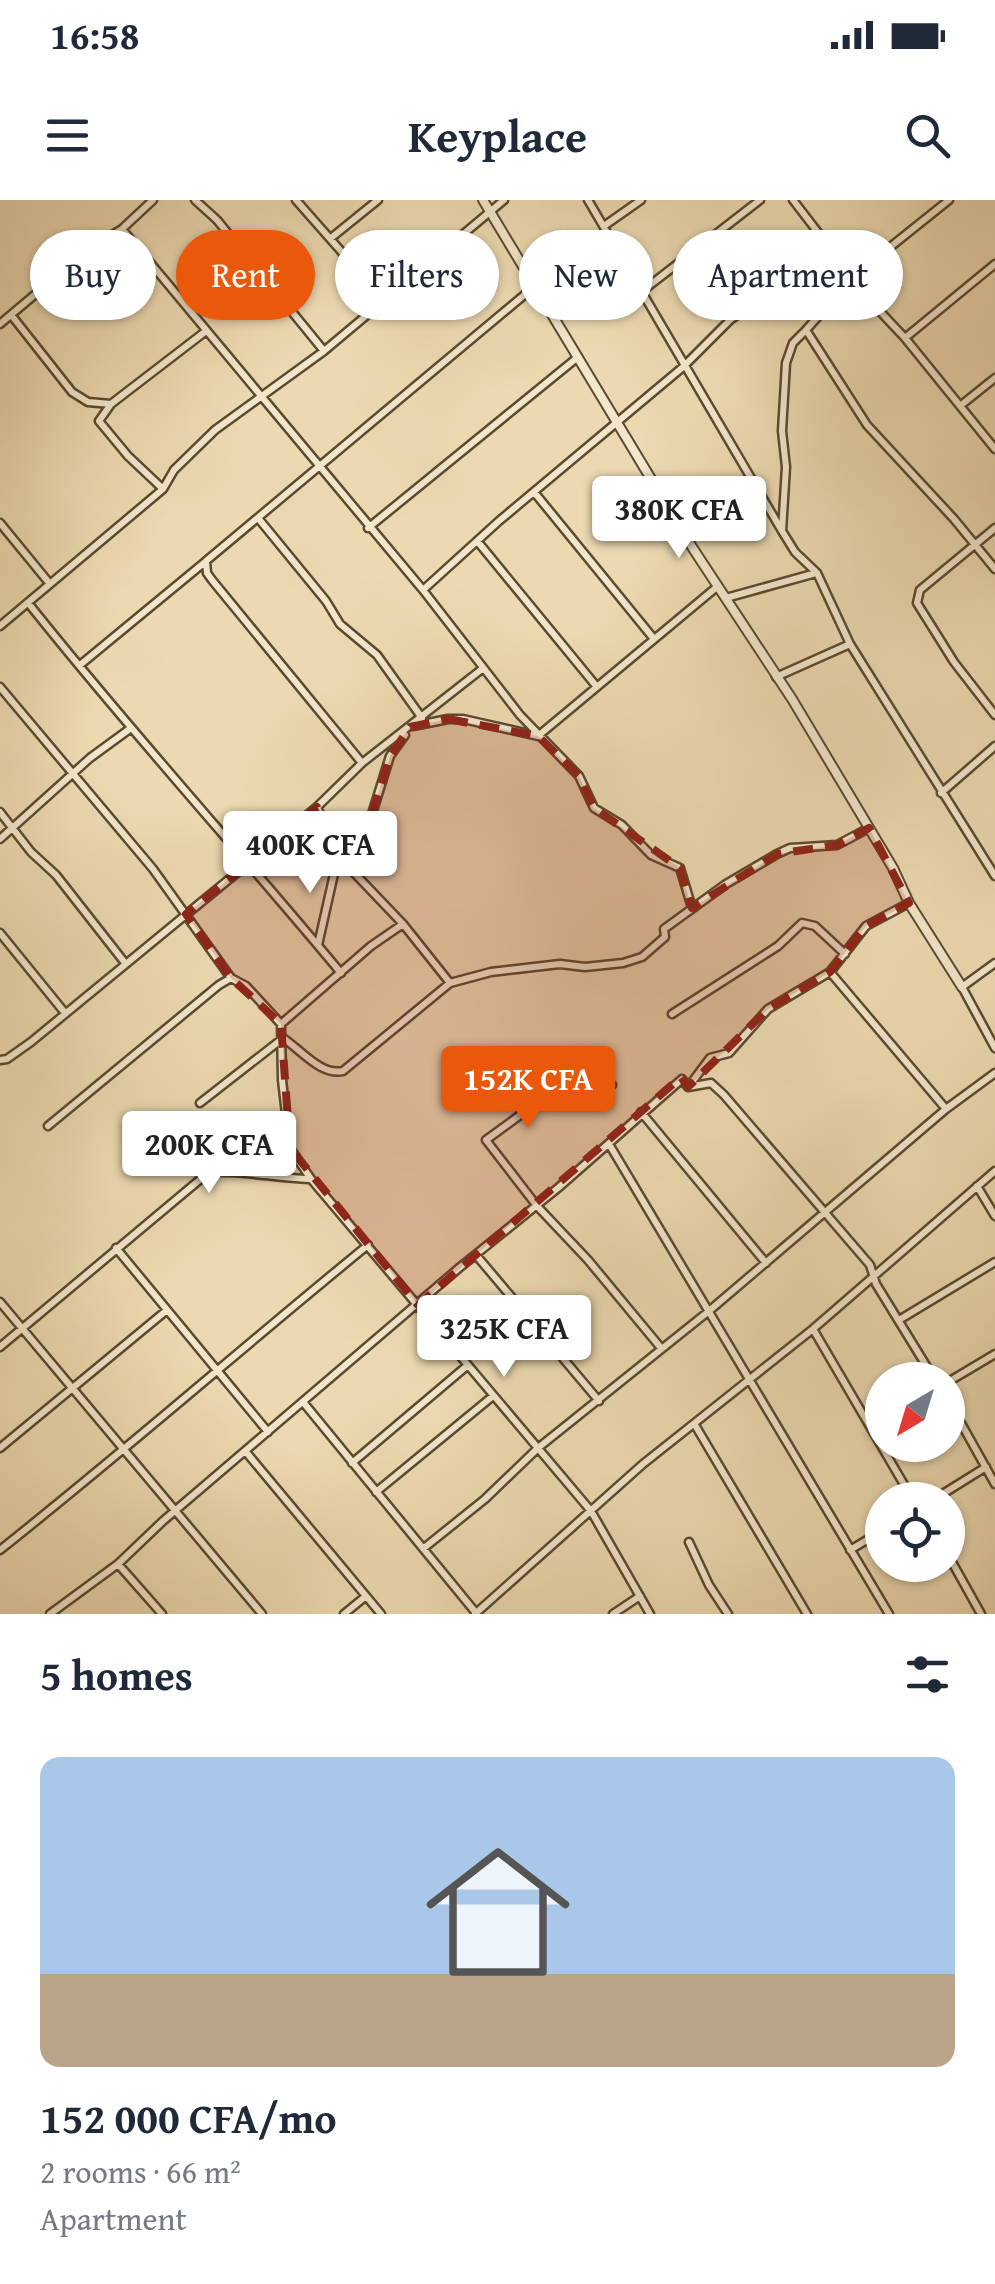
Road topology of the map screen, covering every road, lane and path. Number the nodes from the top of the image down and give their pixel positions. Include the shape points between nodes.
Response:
1 (153, 200) edge
2 (195, 200) edge
3 (296, 200) edge
4 (378, 200) edge
5 (484, 200) edge
6 (504, 200) edge
7 (588, 200) edge
8 (641, 200) edge
9 (760, 200) edge
10 (792, 200) edge
11 (949, 200) edge
12 (492, 213) junction
13 (604, 226) junction
14 (122, 228) junction
15 (471, 230) edge
16 (606, 230) edge
17 (817, 230) edge
18 (903, 237) edge
19 (330, 238) junction
20 (335, 244) edge
21 (519, 259) edge
22 (995, 264) edge
23 (653, 283) edge
24 (519, 299) edge
25 (653, 312) edge
26 (12, 316) junction
27 (360, 320) edge
28 (555, 320) edge
29 (732, 320) edge
30 (815, 320) edge
31 (888, 320) edge
32 (0, 324) edge
33 (806, 330) junction
34 (206, 331) junction
35 (905, 338) junction
36 (324, 351) junction
37 (578, 358) junction
38 (684, 367) junction
39 (995, 378) edge
40 (260, 397) junction
41 (110, 404) junction
42 (960, 406) junction
43 (617, 424) junction
44 (995, 448) edge
45 (319, 467) junction
46 (163, 489) junction
47 (534, 492) junction
48 (258, 518) junction
49 (0, 523) edge
50 (368, 528) junction
51 (995, 528) edge
52 (782, 531) junction
53 (478, 542) junction
54 (975, 544) junction
55 (206, 561) junction
56 (995, 568) edge
57 (817, 572) junction
58 (50, 584) junction
59 (718, 586) junction
60 (422, 590) junction
61 (726, 598) junction
62 (29, 603) junction
63 (0, 626) edge
64 (654, 640) junction
65 (850, 644) junction
66 (80, 665) junction
67 (482, 668) junction
68 (776, 676) junction
69 (0, 687) edge
70 (597, 687) junction
71 (995, 715) edge
72 (422, 718) junction
73 (410, 727) junction
74 (131, 728) junction
75 (538, 736) junction
76 (995, 746) edge
77 (362, 763) junction
78 (72, 773) junction
79 (941, 793) junction
80 (317, 807) junction
81 (0, 812) edge
82 (13, 828) junction
83 (869, 828) junction
84 (0, 839) edge
85 (995, 848) edge
86 (338, 856) junction
87 (985, 858) junction
88 (249, 862) junction
89 (995, 876) edge
90 (910, 903) junction
91 (692, 908) junction
92 (186, 914) junction
93 (403, 924) junction
94 (0, 932) edge
95 (318, 945) junction
96 (845, 954) junction
97 (125, 963) junction
98 (995, 963) edge
99 (830, 972) junction
100 (341, 973) junction
101 (232, 978) junction
102 (450, 983) junction
103 (962, 987) junction
104 (65, 1013) junction
105 (672, 1014) dead end
106 (281, 1024) junction
107 (283, 1038) junction
108 (995, 1048) edge
109 (2, 1058) edge
110 (995, 1072) edge
111 (612, 1084) dead end
112 (688, 1087) junction
113 (200, 1103) dead end
114 (946, 1109) junction
115 (641, 1112) junction
116 (48, 1126) dead end
117 (609, 1144) junction
118 (995, 1171) edge
119 (311, 1179) junction
120 (977, 1186) junction
121 (537, 1206) junction
122 (825, 1212) junction
123 (995, 1216) edge
124 (368, 1245) junction
125 (116, 1248) junction
126 (476, 1256) junction
127 (766, 1262) junction
128 (995, 1262) edge
129 (875, 1276) junction
130 (0, 1302) edge
131 (418, 1305) junction
132 (167, 1310) junction
133 (709, 1311) junction
134 (899, 1320) junction
135 (22, 1328) junction
136 (813, 1330) junction
137 (0, 1347) edge
138 (661, 1348) junction
139 (995, 1354) edge
140 (924, 1362) edge
141 (468, 1365) junction
142 (216, 1370) junction
143 (965, 1372) edge
144 (750, 1378) junction
145 (72, 1389) junction
146 (493, 1396) junction
147 (600, 1401) junction
148 (303, 1402) junction
149 (695, 1424) junction
150 (965, 1430) edge
151 (268, 1432) junction
152 (0, 1448) edge
153 (538, 1448) junction
154 (125, 1451) junction
155 (246, 1452) junction
156 (352, 1463) junction
157 (986, 1467) junction
158 (902, 1482) edge
159 (962, 1482) edge
160 (995, 1484) edge
161 (376, 1492) junction
162 (176, 1510) junction
163 (592, 1511) junction
164 (865, 1541) edge
165 (689, 1542) dead end
166 (424, 1548) junction
167 (0, 1550) edge
168 (850, 1550) junction
169 (118, 1564) junction
170 (963, 1582) edge
171 (366, 1596) junction
172 (640, 1596) junction
173 (62, 1604) junction
174 (50, 1614) edge
175 (71, 1614) edge
176 (162, 1614) edge
177 (262, 1614) edge
178 (344, 1614) edge
179 (381, 1614) edge
180 (475, 1614) edge
181 (614, 1614) edge
182 (650, 1614) edge
183 (728, 1614) edge
184 (807, 1614) edge
185 (889, 1614) edge
186 (981, 1614) edge

1 - 14 street
2 - 36 street
3 - 19 street
4 - 19 street
5 - 12 street
6 - 12 street
7 - 13 street
8 - 13 street
9 - 23 street
10 - 17 street
11 - 18 street
12 - 15 street
12 - 21 street
13 - 16 street
14 - 26 street
14 - 34 street
19 - 20 street
22 - 35 street
24 - 45 street
25 - 38 street
26 - 32 street
26 - 41 street via 72,392
27 - 36 street
28 - 37 street
29 - 38 street
30 - 33 street
31 - 35 street
33 - 52 street via 786,363
33 - 54 street via 867,425
34 - 40 street
34 - 41 street
35 - 42 street
36 - 40 street
37 - 43 street
37 - 50 street
38 - 43 street
38 - 52 street
39 - 42 street
40 - 45 street
40 - 46 street via 193,450
41 - 46 street via 98,421
42 - 44 street
43 - 47 street
43 - 59 street
45 - 48 street
45 - 50 street
46 - 58 street
47 - 53 street
47 - 64 street
48 - 55 street
48 - 72 street via 340,624 377,655
49 - 58 street
50 - 60 street
51 - 54 street
52 - 57 street
53 - 60 street
53 - 70 street
54 - 56 street
54 - 71 street via 920,590 917,604
55 - 66 street
55 - 77 street via 212,580
57 - 61 street
57 - 65 street
58 - 62 street
59 - 61 street
59 - 64 street
60 - 67 street
61 - 68 street
62 - 63 street
62 - 66 street
64 - 70 street
65 - 68 street
65 - 79 street
66 - 74 street
67 - 72 street
67 - 75 street
68 - 83 street
69 - 78 street
70 - 75 street
72 - 73 street
73 - 75 street via 463,720
73 - 77 street
73 - 86 street via 390,756 367,830
74 - 78 street
74 - 88 street
75 - 91 street via 579,776 594,808 651,855 680,868
76 - 79 street
77 - 80 street
78 - 82 street
78 - 92 street
79 - 87 street
80 - 86 street
80 - 88 street
81 - 82 street
82 - 84 street
82 - 97 street
83 - 90 street
83 - 91 street via 837,845 776,854
85 - 87 street
86 - 93 street
86 - 95 street
87 - 89 street
88 - 92 street
88 - 95 street
90 - 96 street via 866,926
90 - 103 street
91 - 102 street via 642,957 623,963 560,964
92 - 97 street
92 - 101 street
93 - 100 street
93 - 102 street
94 - 104 street
95 - 100 street
96 - 99 street
96 - 105 street via 802,923 778,946
97 - 104 street
98 - 103 street
99 - 112 street via 768,1009 729,1053 710,1058
99 - 114 street
100 - 106 street
101 - 106 street
101 - 116 street
102 - 107 street via 343,1071 332,1073
103 - 108 street
104 - 109 street
106 - 107 street
107 - 113 street
107 - 119 street via 290,1148
110 - 114 street
111 - 121 street via 596,1068 575,1075 486,1140
112 - 115 street via 682,1079
112 - 122 street via 711,1082
114 - 122 street
115 - 117 street
115 - 127 street
117 - 121 street
117 - 133 street
118 - 120 street
119 - 124 street
119 - 125 street via 209,1172
120 - 123 street
120 - 129 street
121 - 126 street
121 - 138 street
122 - 127 street
122 - 129 street
124 - 131 street
124 - 142 street
125 - 132 street
125 - 135 street
126 - 131 street
126 - 147 street
127 - 133 street
128 - 134 street
129 - 134 street
129 - 136 street
130 - 135 street
131 - 141 street
131 - 148 street
132 - 142 street
132 - 145 street
133 - 138 street
133 - 144 street
134 - 140 street
135 - 137 street
135 - 145 street
136 - 144 street
136 - 158 street
138 - 147 street
139 - 143 street
141 - 146 street
141 - 156 street
142 - 151 street
142 - 154 street
144 - 149 street
144 - 168 street
145 - 152 street
145 - 154 street
146 - 153 street
146 - 161 street
147 - 153 street
148 - 151 street
148 - 156 street
149 - 163 street
149 - 184 street
150 - 157 street
151 - 155 street
153 - 163 street
153 - 166 street
154 - 162 street
154 - 167 street
155 - 162 street
155 - 171 street
156 - 161 street
157 - 159 street
157 - 160 street
161 - 166 street
162 - 169 street
162 - 177 street
163 - 172 street
163 - 180 street
164 - 168 street
165 - 183 street
166 - 180 street
168 - 185 street
169 - 173 street
169 - 176 street
170 - 186 street
171 - 178 street
171 - 179 street
172 - 181 street
172 - 182 street
173 - 174 street
173 - 175 street

